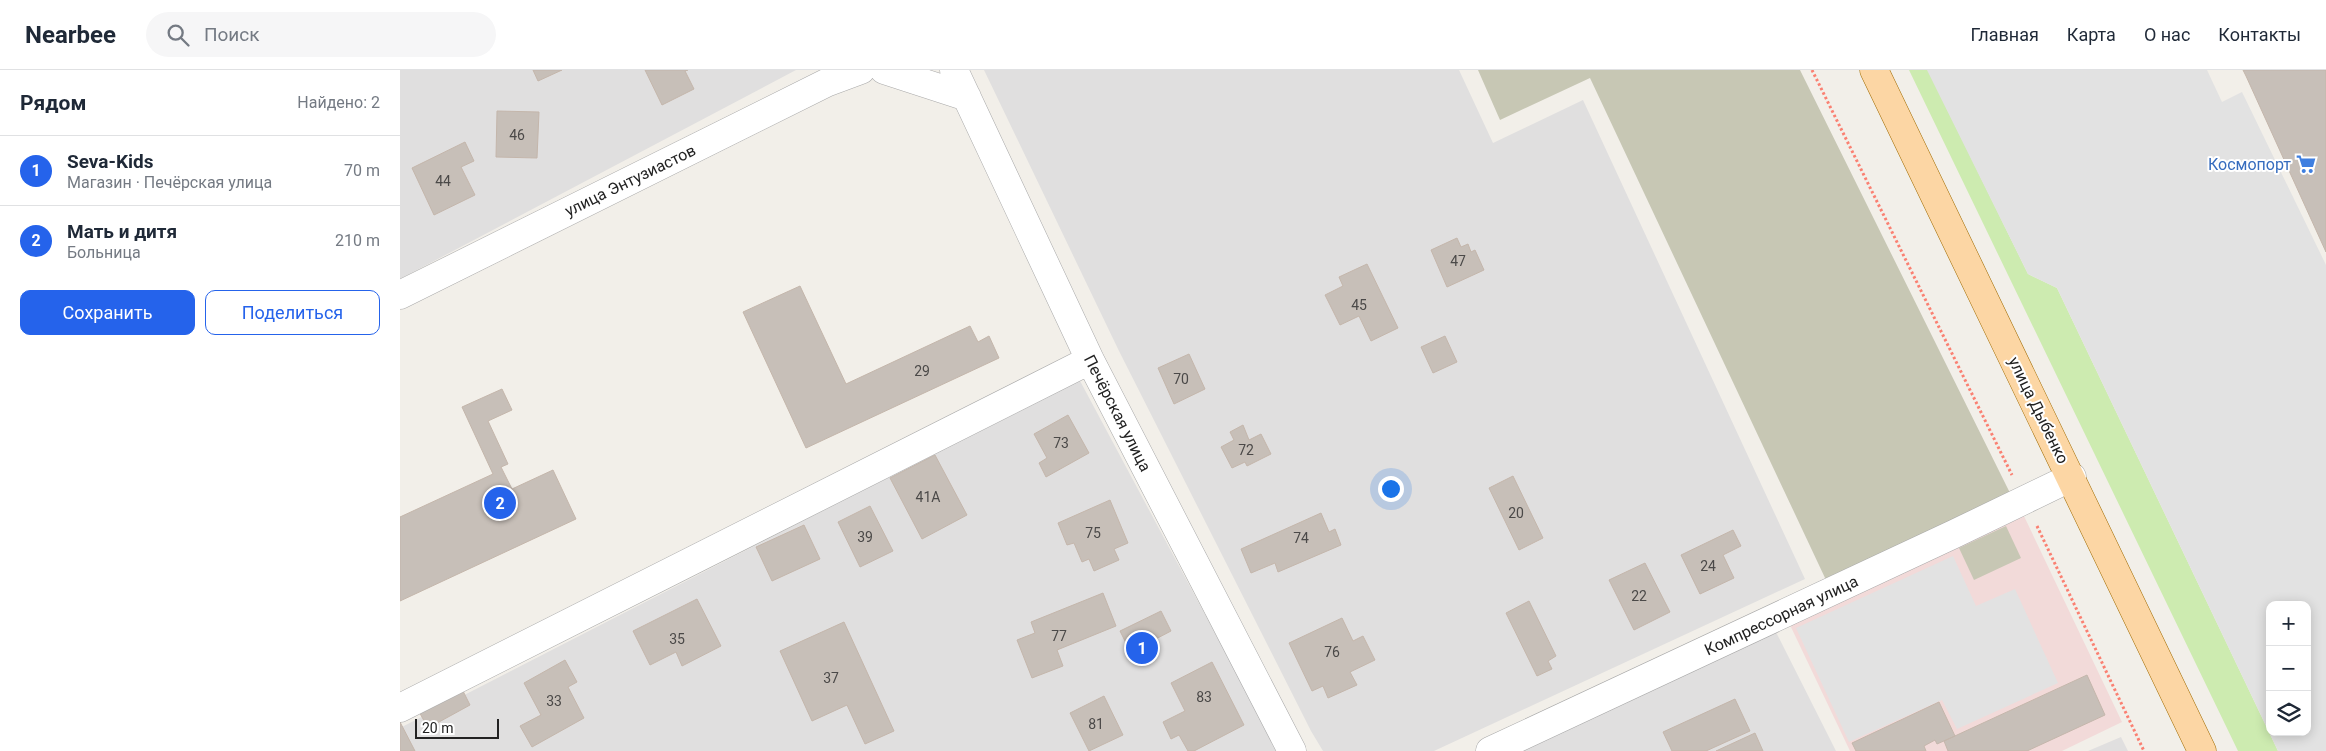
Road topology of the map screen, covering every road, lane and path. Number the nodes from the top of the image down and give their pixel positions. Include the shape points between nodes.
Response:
1 (861, 70) edge
2 (884, 70) edge
3 (954, 70) edge
4 (1812, 70) edge
5 (1874, 70) edge
6 (967, 97) junction
7 (400, 294) edge
8 (1090, 360) junction
9 (2072, 477) junction
10 (2024, 500) junction
11 (400, 708) edge
12 (1292, 751) edge
13 (1490, 751) edge
14 (2144, 751) edge
15 (2202, 751) edge

1 - 7 street, улица Энтузиастов via 826,83
2 - 6 street
3 - 6 street, Печёрская улица
4 - 10 path
5 - 9 main road, улица Дыбенко
6 - 8 street, Печёрская улица
8 - 11 street
8 - 12 street, Печёрская улица
9 - 10 street, Компрессорная улица
9 - 15 main road, улица Дыбенко
10 - 13 street, Компрессорная улица
10 - 14 path

